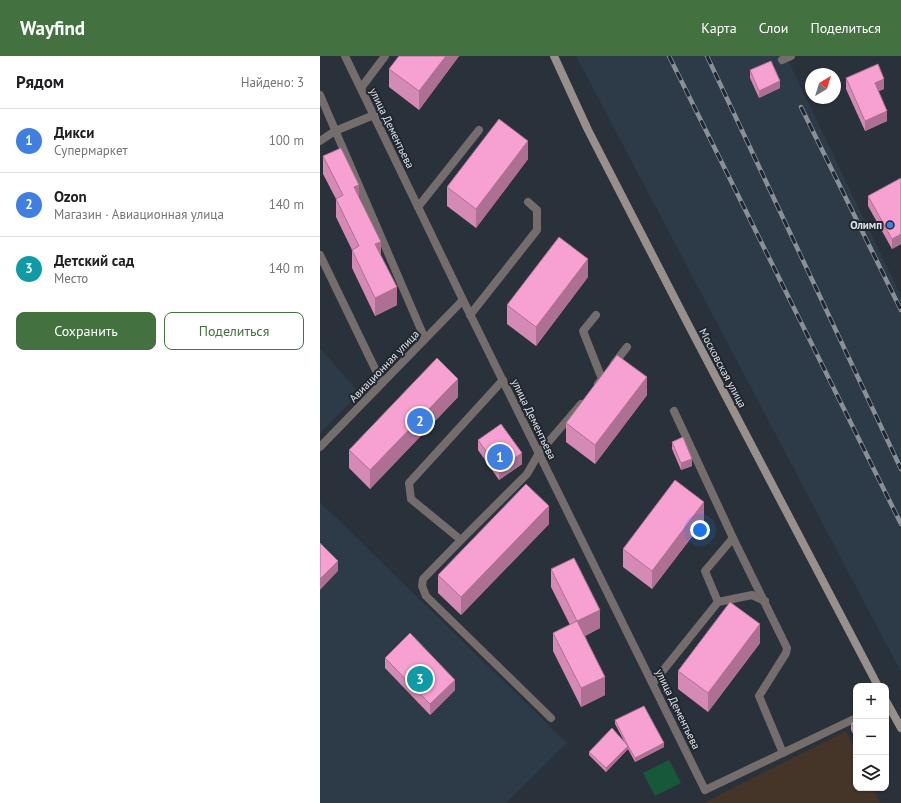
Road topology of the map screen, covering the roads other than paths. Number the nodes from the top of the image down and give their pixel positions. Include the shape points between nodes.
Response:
1 (345, 56) edge
2 (385, 56) edge
3 (554, 56) edge
4 (791, 56) edge
5 (782, 60) dead end
6 (361, 88) junction
7 (320, 95) edge
8 (374, 115) junction
9 (479, 130) dead end
10 (335, 131) junction
11 (320, 141) edge
12 (528, 202) dead end
13 (418, 207) junction
14 (320, 255) edge
15 (463, 300) junction
16 (470, 315) junction
17 (596, 315) dead end
18 (425, 339) junction
19 (627, 346) dead end
20 (606, 374) junction
21 (502, 380) junction
22 (382, 383) junction
23 (674, 411) dead end
24 (320, 447) edge
25 (539, 453) junction
26 (733, 538) junction
27 (461, 540) junction
28 (765, 601) junction
29 (718, 602) junction
30 (653, 683) junction
31 (876, 683) edge
32 (889, 707) edge
33 (550, 718) dead end
34 (854, 719) edge
35 (901, 728) edge
36 (783, 753) junction

1 - 6 street, улица Дементьева
2 - 6 street
3 - 31 street, Московская улица via 588,130 682,314
4 - 5 street
6 - 8 street, улица Дементьева
7 - 10 street
8 - 10 street
8 - 13 street, улица Дементьева
9 - 13 street
10 - 11 street
10 - 18 street
12 - 16 street via 537,210 537,230
13 - 15 street, улица Дементьева
14 - 22 street
15 - 16 street, улица Дементьева
15 - 18 street, Авиационная улица
16 - 21 street, улица Дементьева
17 - 20 street via 583,331
18 - 22 street, Авиационная улица
19 - 20 street
20 - 25 street
21 - 25 street, улица Дементьева
21 - 27 street via 409,483 411,500
22 - 24 street, Авиационная улица
23 - 26 street
25 - 27 street via 527,474
25 - 30 street, улица Дементьева
26 - 28 street
26 - 29 street via 705,571
27 - 33 street via 423,579 422,586 426,596
28 - 29 street via 752,595
28 - 36 street via 787,648 759,696
29 - 30 street
30 - 36 street, улица Дементьева via 705,790
32 - 35 street
34 - 36 street

